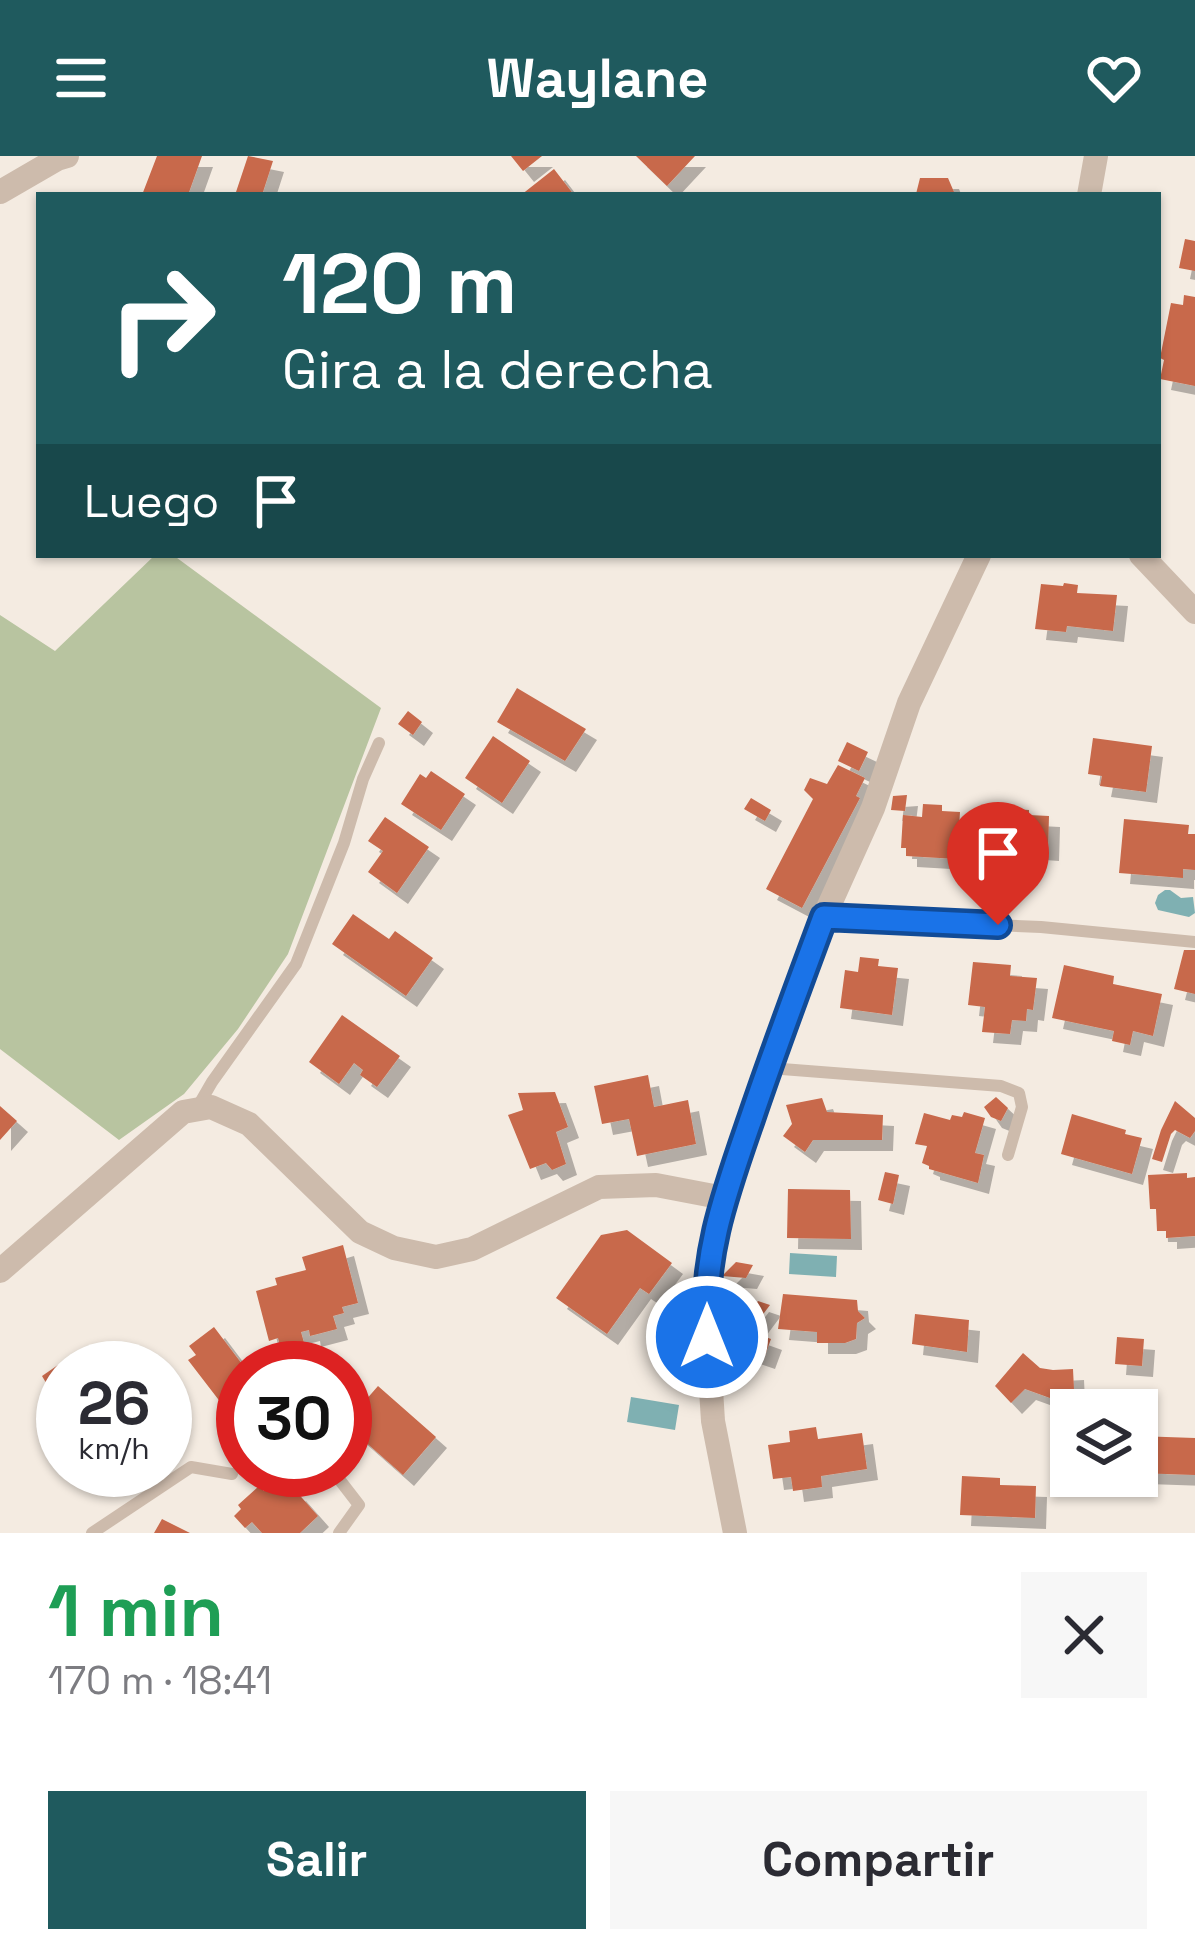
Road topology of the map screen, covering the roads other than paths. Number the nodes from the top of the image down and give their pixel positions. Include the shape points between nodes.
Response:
1 (68, 156) edge
2 (1096, 156) edge
3 (0, 192) edge
4 (1090, 192) edge
5 (978, 558) edge
6 (1145, 558) edge
7 (1195, 612) edge
8 (379, 743) dead end
9 (824, 917) junction
10 (1195, 942) edge
11 (768, 1068) junction
12 (196, 1109) junction
13 (1008, 1155) dead end
14 (724, 1198) junction
15 (0, 1271) edge
16 (216, 1471) edge
17 (353, 1497) edge
18 (92, 1533) edge
19 (339, 1533) edge
20 (734, 1533) edge

1 - 3 street
2 - 4 street
5 - 9 street via 909,703
6 - 7 street
8 - 12 lane via 296,964
9 - 10 lane
9 - 11 street
11 - 13 lane via 1000,1086 1019,1093 1022,1107
11 - 14 street
12 - 14 street via 211,1107 249,1124 360,1232 436,1257 472,1249 599,1187 656,1185
12 - 15 street
14 - 20 street via 705,1295 713,1421
16 - 18 lane via 191,1467
17 - 19 lane via 359,1505

